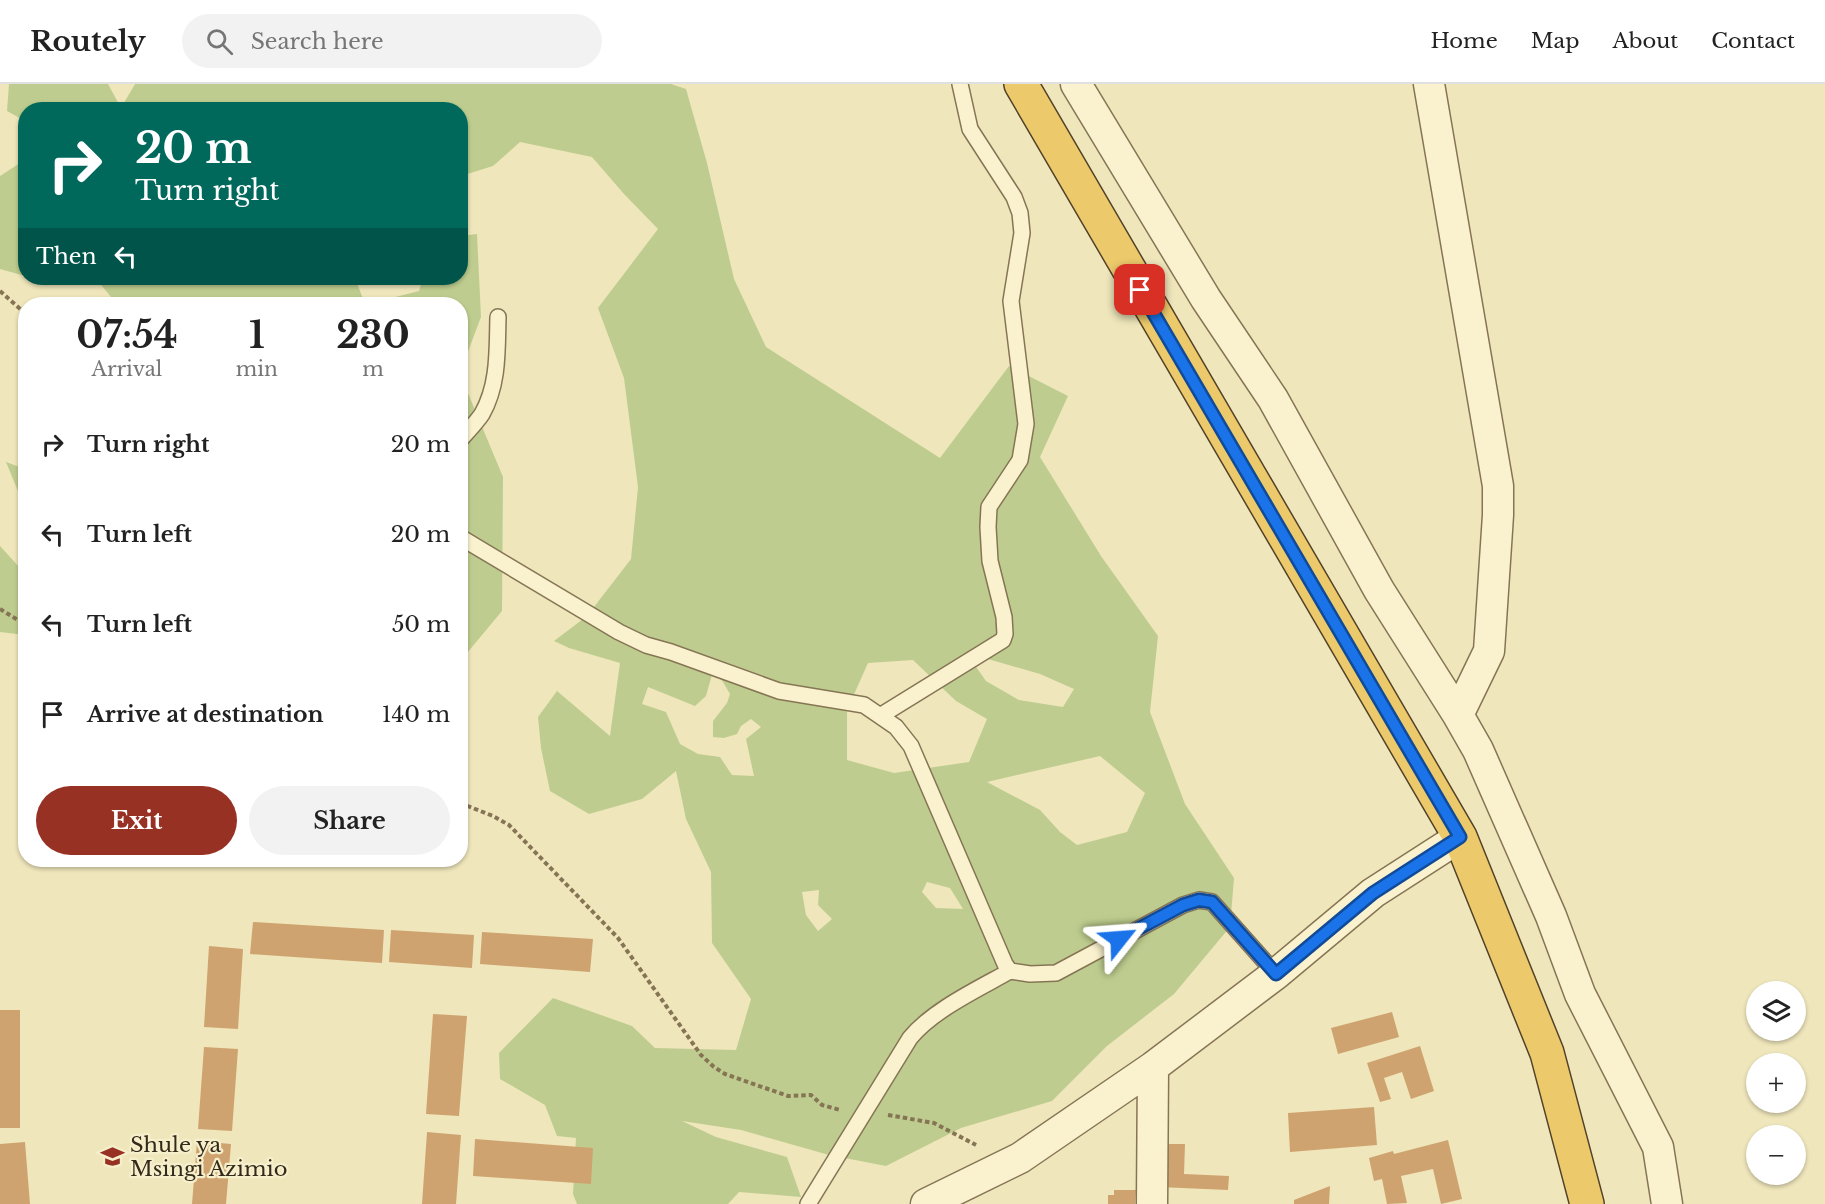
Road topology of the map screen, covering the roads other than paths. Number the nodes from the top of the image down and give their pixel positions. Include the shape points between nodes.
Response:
1 (960, 84) edge
2 (1021, 84) edge
3 (1076, 84) edge
4 (1429, 84) edge
5 (498, 317) dead end
6 (468, 431) edge
7 (468, 542) edge
8 (1458, 715) junction
9 (880, 716) junction
10 (1460, 837) junction
11 (1010, 971) junction
12 (1276, 974) junction
13 (1153, 1067) junction
14 (808, 1204) edge
15 (926, 1204) edge
16 (1152, 1204) edge
17 (1587, 1204) edge
18 (1667, 1204) edge

1 - 9 lane via 970,129 1014,197 1022,233 1011,301 1026,424 1020,460 989,507 988,527 990,561 1005,634 1004,640
2 - 10 highway
3 - 8 street via 1206,299 1273,399 1378,590
4 - 8 street via 1498,486 1489,651
5 - 6 lane via 497,368 482,414
7 - 9 lane via 646,645 779,691 864,705
8 - 18 street via 1478,750 1551,916 1584,1002 1658,1147
9 - 11 lane via 896,727 911,746
10 - 12 street via 1373,893
10 - 17 highway via 1547,1053
11 - 12 lane via 1056,973 1199,900 1212,902
11 - 14 lane via 938,1014 910,1038
12 - 13 street
13 - 15 street via 1020,1158
13 - 16 street

